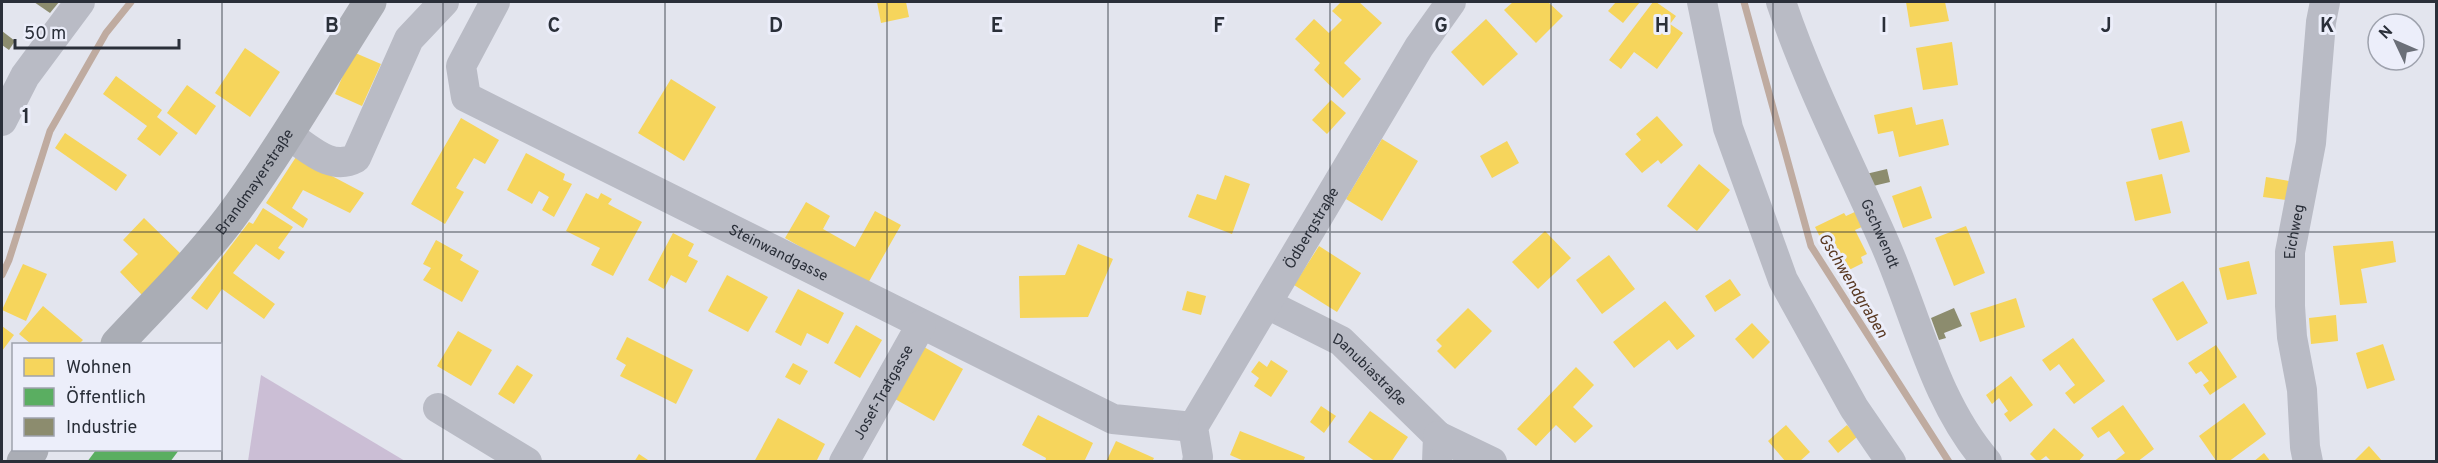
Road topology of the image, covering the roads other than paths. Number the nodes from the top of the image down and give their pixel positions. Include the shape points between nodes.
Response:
1 (80, 2) edge
2 (370, 2) edge
3 (444, 2) edge
4 (495, 2) edge
5 (1451, 2) edge
6 (1702, 2) edge
7 (1781, 2) edge
8 (2325, 2) edge
9 (2, 121) edge
10 (287, 134) junction
11 (1267, 304) junction
12 (921, 325) junction
13 (119, 343) edge
14 (438, 408) dead end
15 (1193, 427) junction
16 (1438, 449) edge
17 (527, 462) edge
18 (844, 462) edge
19 (1197, 462) edge
20 (1492, 462) edge
21 (1891, 462) edge
22 (1987, 462) edge
23 (2308, 462) edge

1 - 9 street via 25,76
2 - 10 main road, Brandmayerstraße
3 - 10 street via 409,39 356,158 348,162 330,161
4 - 12 street, Steinwandgasse via 461,66 466,97
5 - 11 street, Ödbergstraße via 1419,47
6 - 21 street via 1728,128 1783,280 1854,408
7 - 22 street, Gschwendt via 1821,103 1886,246 1951,411
8 - 23 street, Eichweg via 2308,164 2290,252 2292,337 2302,390
10 - 13 main road, Brandmayerstraße via 230,218
11 - 15 street, Ödbergstraße
11 - 16 street, Danubiastraße via 1341,341
12 - 15 street, Steinwandgasse via 1113,419
12 - 18 street, Josef-Tratgasse
14 - 17 street
15 - 19 street
16 - 20 street, Danubiastraße

